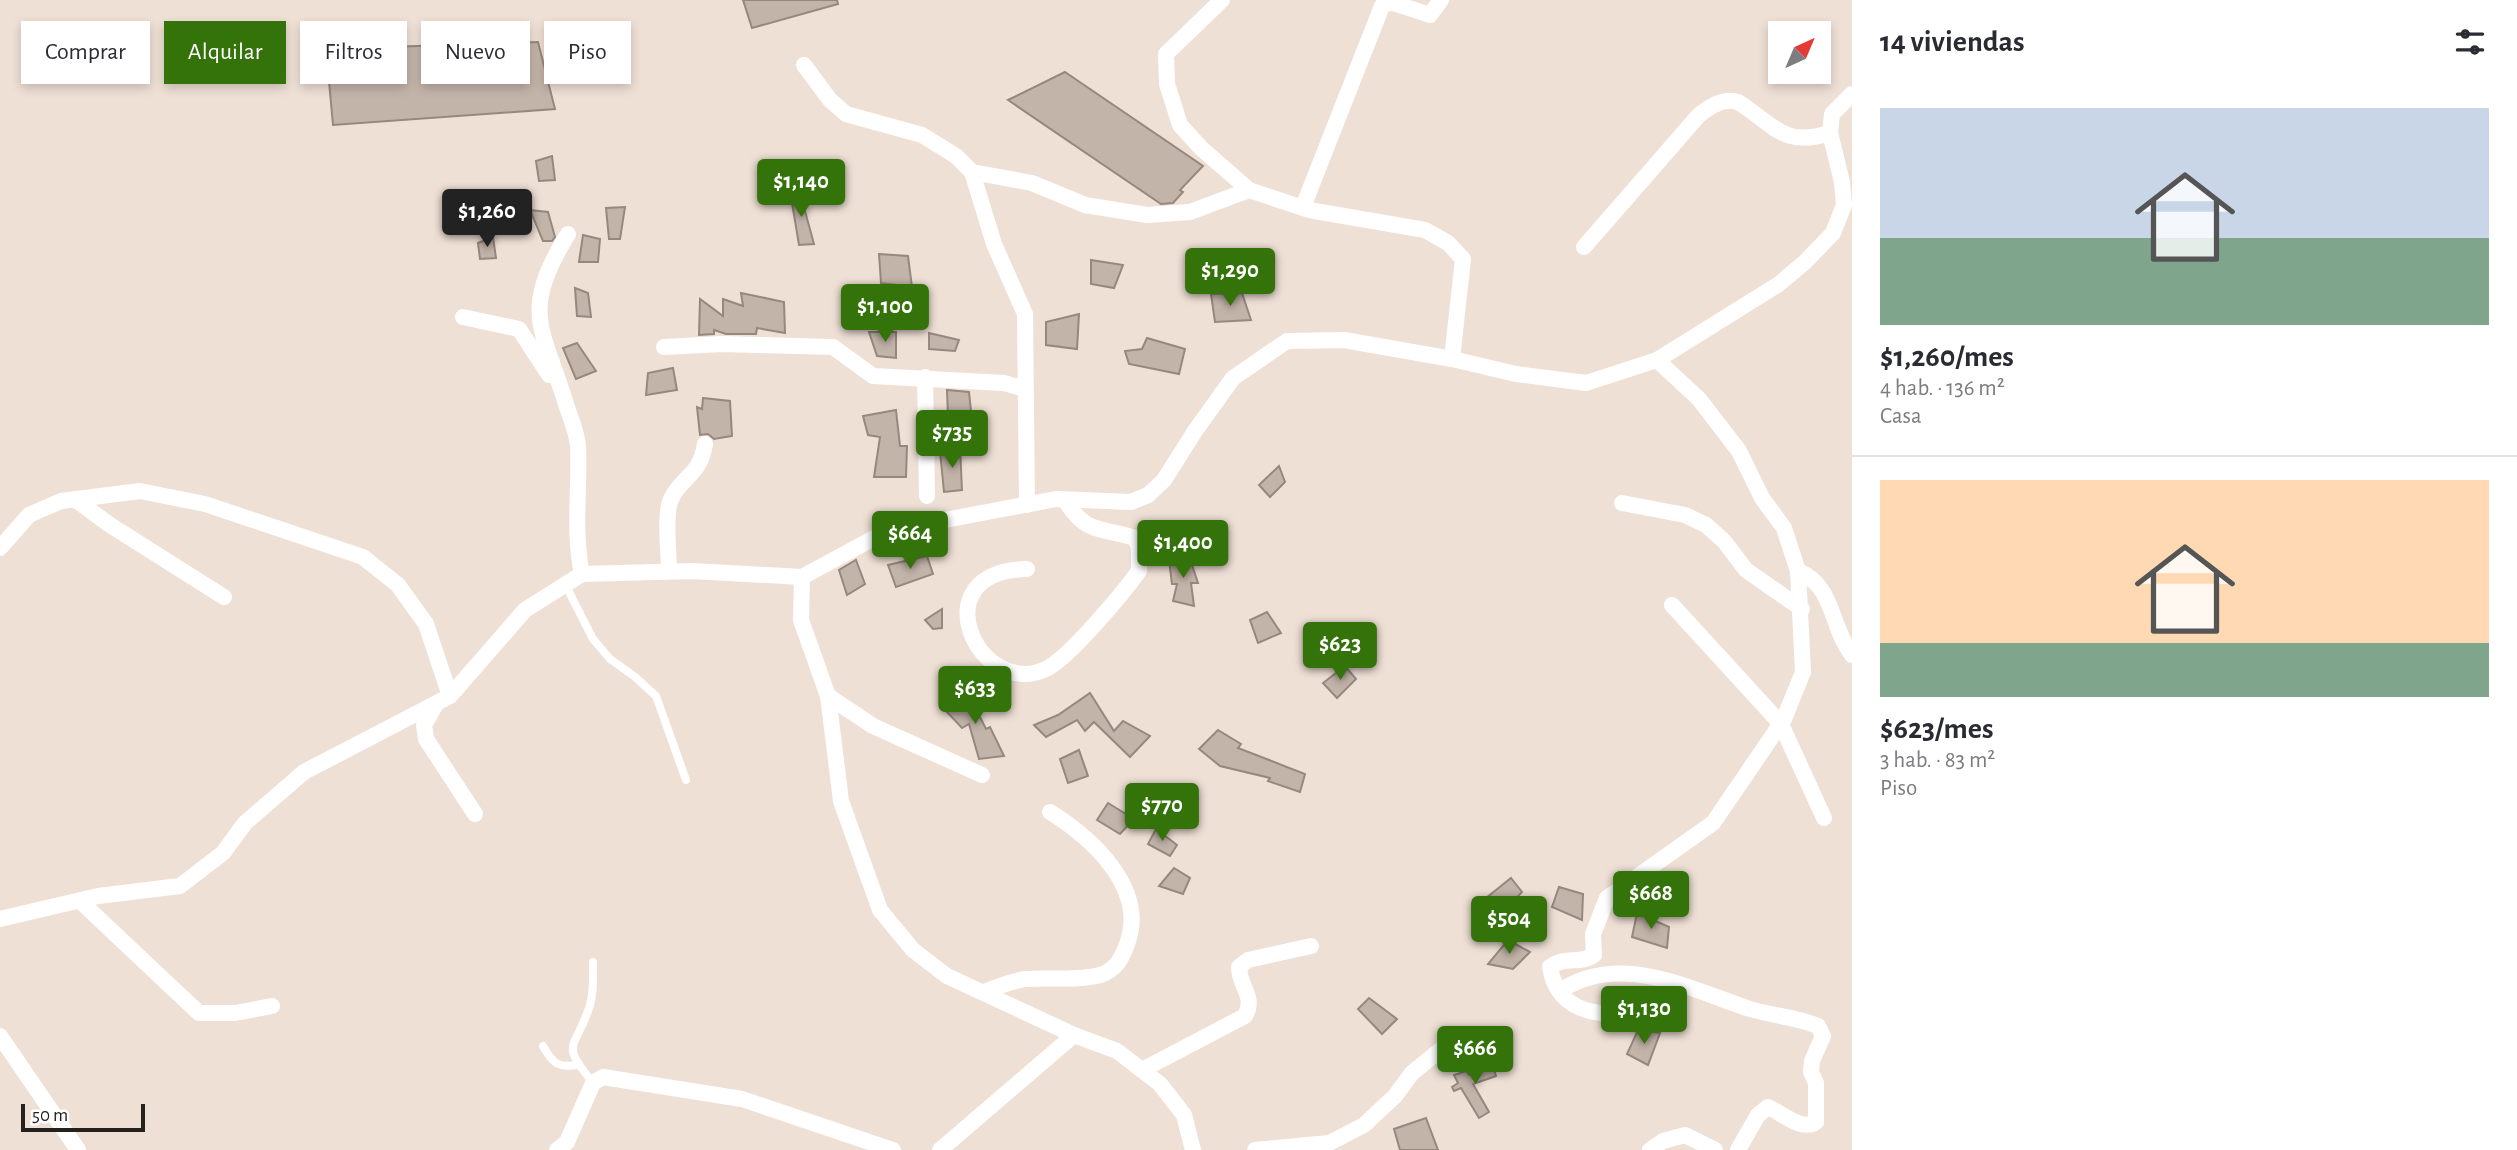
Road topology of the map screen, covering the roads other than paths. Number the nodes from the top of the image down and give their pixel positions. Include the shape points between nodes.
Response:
1 (1222, 0) edge
2 (1441, 0) edge
3 (804, 65) dead end
4 (1852, 94) edge
5 (1830, 133) junction
6 (972, 172) junction
7 (1249, 190) junction
8 (1303, 207) junction
9 (568, 234) dead end
10 (1584, 247) dead end
11 (463, 317) dead end
12 (664, 347) dead end
13 (1452, 359) junction
14 (1657, 360) junction
15 (925, 377) junction
16 (1025, 389) junction
17 (565, 401) junction
18 (705, 444) dead end
19 (927, 496) dead end
20 (76, 500) junction
21 (1065, 500) junction
22 (1622, 503) dead end
23 (1027, 505) junction
24 (0, 548) edge
25 (1027, 569) dead end
26 (669, 571) junction
27 (1798, 571) junction
28 (582, 573) junction
29 (802, 578) junction
30 (565, 584) junction
31 (224, 597) dead end
32 (1672, 605) dead end
33 (1802, 609) junction
34 (1852, 654) edge
35 (828, 696) junction
36 (444, 699) junction
37 (1781, 724) junction
38 (982, 775) dead end
39 (686, 780) dead end
40 (1050, 812) dead end
41 (475, 814) dead end
42 (1824, 818) dead end
43 (80, 901) junction
44 (0, 919) edge
45 (1311, 946) dead end
46 (593, 962) dead end
47 (1560, 991) junction
48 (984, 992) junction
49 (272, 1006) dead end
50 (1617, 1014) dead end
51 (1074, 1035) junction
52 (0, 1036) edge
53 (1455, 1038) dead end
54 (543, 1046) dead end
55 (579, 1065) junction
56 (1142, 1070) junction
57 (593, 1083) junction
58 (78, 1150) edge
59 (557, 1150) edge
60 (893, 1150) edge
61 (940, 1150) edge
62 (1193, 1150) edge
63 (1255, 1150) edge
64 (1650, 1150) edge
65 (1715, 1150) edge
66 (1738, 1150) edge

1 - 7 street via 1166,54 1167,84 1180,125
2 - 8 street via 1430,15 1390,2 1382,6
3 - 6 street via 846,114 922,135
4 - 5 street via 1832,114
5 - 10 street via 1811,139 1783,136 1738,102 1731,99 1712,105
5 - 14 street via 1844,205 1833,233 1779,284
6 - 7 street via 1032,183 1086,205 1147,215 1190,212
6 - 16 street via 994,244 1025,314
7 - 8 street
8 - 13 street via 1425,230 1464,259
9 - 17 street via 550,263 538,299 539,326
11 - 17 street via 519,329
12 - 15 street via 833,347 873,376
13 - 14 street via 1586,383
13 - 21 street via 1344,340 1287,341 1233,379 1164,481 1148,495 1132,502
14 - 27 street via 1699,399 1739,452 1762,498 1784,528
15 - 16 street
15 - 19 street
16 - 23 street
17 - 28 street via 578,443 576,548
18 - 26 street via 693,475 669,505
20 - 24 street via 61,500 29,515
20 - 31 street
20 - 36 street via 140,491 205,504 363,557 398,585 426,624
21 - 23 street
21 - 25 street via 1074,516 1089,528 1135,538 1139,571 1071,648 1047,668 1022,676 990,663 972,639 969,608 979,582 998,572
22 - 33 street via 1685,515 1706,525 1746,570
23 - 29 street via 887,531
26 - 28 street
26 - 29 street
27 - 33 street
27 - 34 street via 1813,577 1827,596 1839,638
28 - 30 street
29 - 35 street via 801,620
30 - 36 street via 526,610
30 - 39 lane via 593,639 656,696
32 - 37 street
33 - 37 street via 1803,672
35 - 38 street via 873,726
35 - 48 street via 841,802 880,911 913,950 947,976
36 - 41 street via 424,726 426,739
36 - 43 street via 304,772 244,823 223,853 180,886
37 - 42 street
37 - 47 street via 1713,823 1607,898 1593,934 1594,954 1588,959 1561,959 1550,967 1552,981
40 - 48 street via 1088,838 1131,900 1133,922 1122,959 1100,975 1022,980
43 - 44 street
43 - 49 street via 199,1013
45 - 56 street via 1248,960 1239,967 1249,995 1245,1016
46 - 55 lane via 593,995 573,1040 573,1058
47 - 50 street via 1570,1004 1594,1014
47 - 66 street via 1581,977 1608,973 1646,976 1818,1026 1823,1036 1811,1072 1816,1083 1816,1122 1799,1124 1768,1107 1758,1115
48 - 51 street
51 - 56 street via 1117,1051
51 - 61 street
52 - 58 street
53 - 63 street via 1412,1073 1364,1125 1329,1143
54 - 55 lane via 552,1063
55 - 57 lane
56 - 62 street via 1160,1084 1184,1115
57 - 59 street via 567,1142
57 - 60 street via 603,1077 742,1099
64 - 65 street via 1685,1135

